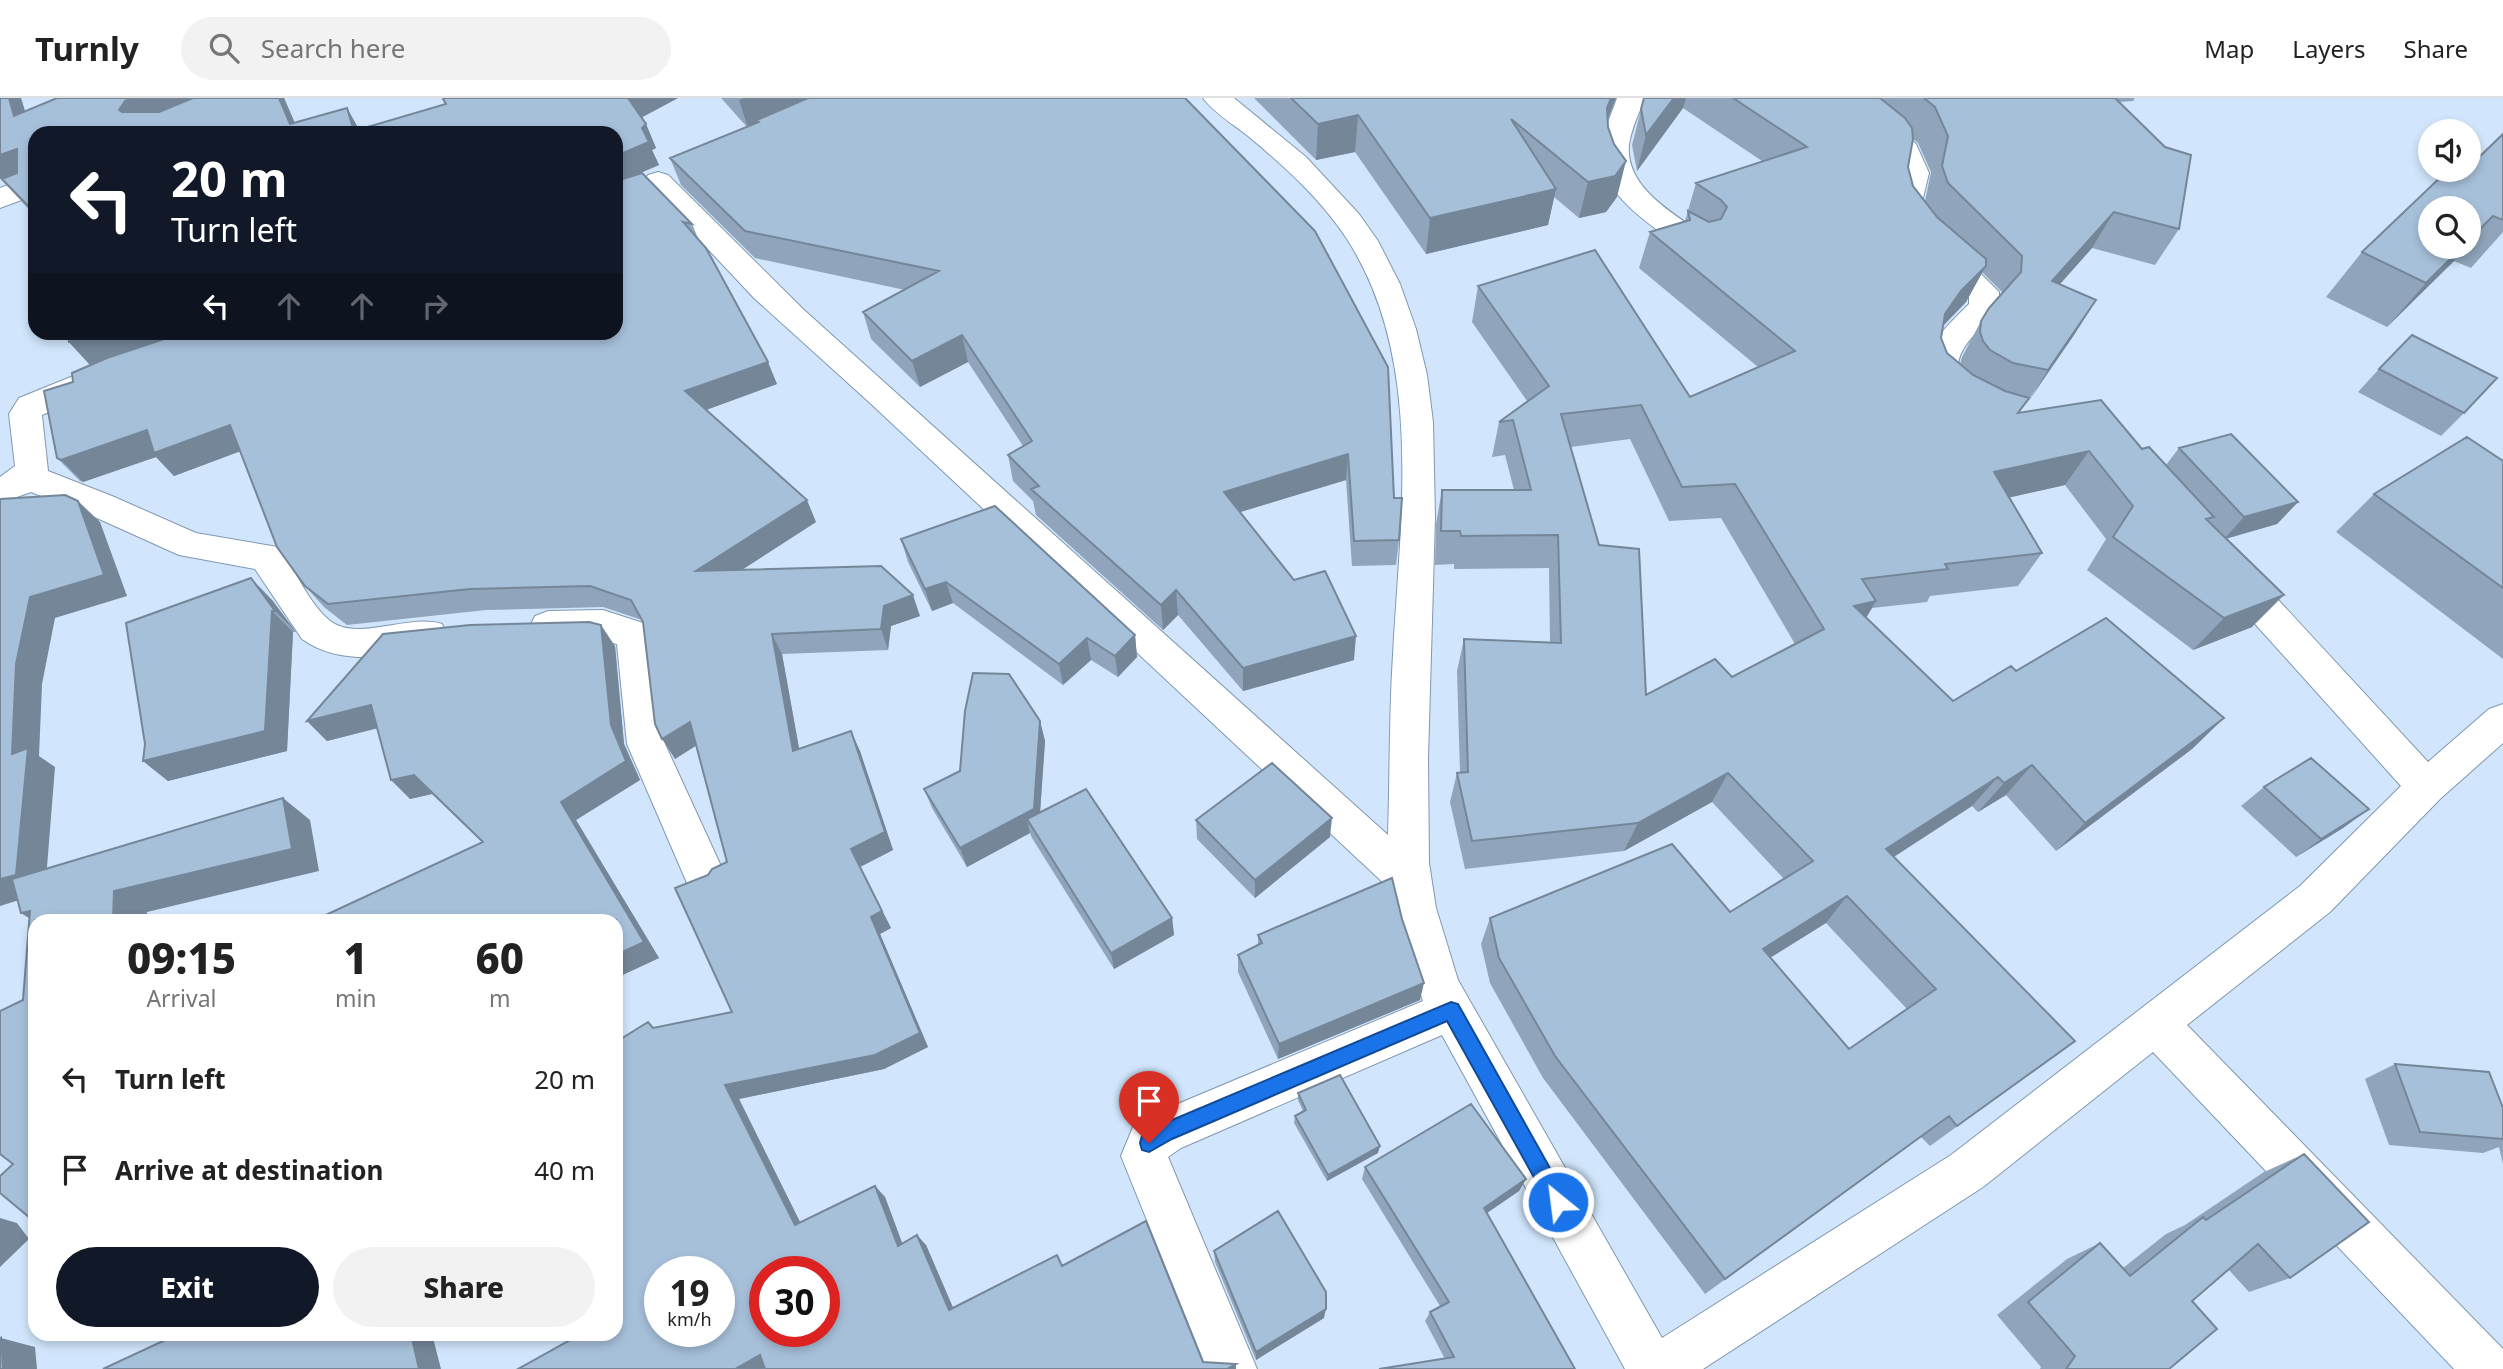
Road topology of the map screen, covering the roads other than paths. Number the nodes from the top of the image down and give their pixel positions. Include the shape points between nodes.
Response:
1 (1217, 98) edge
2 (1631, 98) edge
3 (1822, 98) edge
4 (659, 180) dead end
5 (28, 187) edge
6 (0, 199) edge
7 (1698, 245) edge
8 (116, 370) edge
9 (1989, 411) edge
10 (13, 484) edge
11 (2213, 554) edge
12 (509, 627) edge
13 (461, 631) edge
14 (2503, 720) edge
15 (2426, 787) junction
16 (705, 877) edge
17 (1410, 881) junction
18 (1451, 1010) junction
19 (2157, 1025) junction
20 (1232, 1369) edge
21 (1652, 1369) edge
22 (1658, 1369) edge
23 (2488, 1369) edge

1 - 17 street via 1333,201 1363,241 1401,332 1418,427 1408,771
2 - 7 street via 1614,149 1618,165 1632,192
3 - 9 street via 1880,128 1906,150 1915,173 1907,209 1923,234 1984,292 1984,306 1948,347 1941,363 1943,381 1960,398
4 - 17 street via 803,329 880,394
5 - 6 street
8 - 10 street via 31,406 25,414 32,469
10 - 13 street via 100,505 191,546 266,557 314,628 328,639 345,643
11 - 15 street
12 - 16 street via 603,625 630,633 635,643 646,744
14 - 15 street
15 - 19 street via 2315,899
17 - 18 street via 1439,988
18 - 20 street via 1165,1132 1149,1143 1144,1156
18 - 21 street
19 - 22 street via 1967,1171
19 - 23 street

